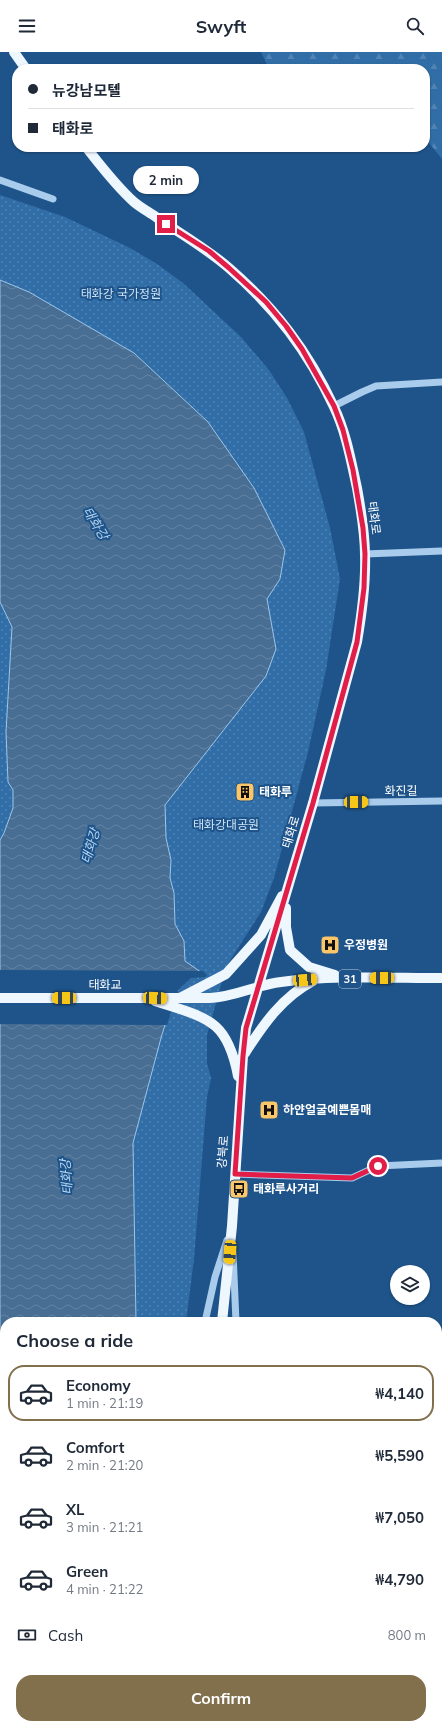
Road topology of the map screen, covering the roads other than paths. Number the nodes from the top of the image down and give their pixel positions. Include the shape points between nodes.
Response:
1 (14, 52) edge
2 (22, 64) edge
3 (90, 152) edge
4 (0, 180) edge
5 (53, 199) dead end
6 (442, 382) edge
7 (334, 406) junction
8 (442, 551) edge
9 (365, 554) junction
10 (442, 801) edge
11 (313, 803) junction
12 (290, 882) junction
13 (286, 898) junction
14 (359, 978) junction
15 (442, 978) edge
16 (317, 979) junction
17 (259, 986) junction
18 (0, 998) edge
19 (144, 998) junction
20 (178, 998) junction
21 (243, 1056) junction
22 (240, 1088) junction
23 (442, 1163) edge
24 (235, 1174) junction
25 (232, 1226) junction
26 (206, 1317) edge
27 (223, 1317) edge
28 (236, 1317) edge

1 - 2 main road
3 - 7 main road, 태화로 via 112,180 135,203 209,251 266,302 302,349
4 - 5 street
6 - 7 street via 376,386
7 - 9 main road, 태화로 via 353,470
8 - 9 street
9 - 11 main road, 태화로 via 357,642
10 - 11 street, 화진길
11 - 12 main road, 태화로
12 - 13 main road, 태화로
12 - 20 main road via 256,940 226,974
13 - 14 main road via 286,927 290,950 309,967 328,974
13 - 17 main road, 태화로
14 - 15 main road, 31
14 - 16 main road, 31
16 - 17 main road, 31
16 - 21 main road via 290,996 274,1012
17 - 20 main road, 태화교 / 31 via 226,997
17 - 21 main road, 강북로 via 246,1028
18 - 19 main road, 태화교
19 - 20 main road, 태화교
19 - 22 main road via 196,1015 220,1029 227,1039
21 - 22 main road, 강북로
22 - 24 main road, 강북로
23 - 24 street via 378,1166 352,1178
24 - 25 main road, 강북로
25 - 26 street
25 - 27 main road, 강북로
25 - 28 street

